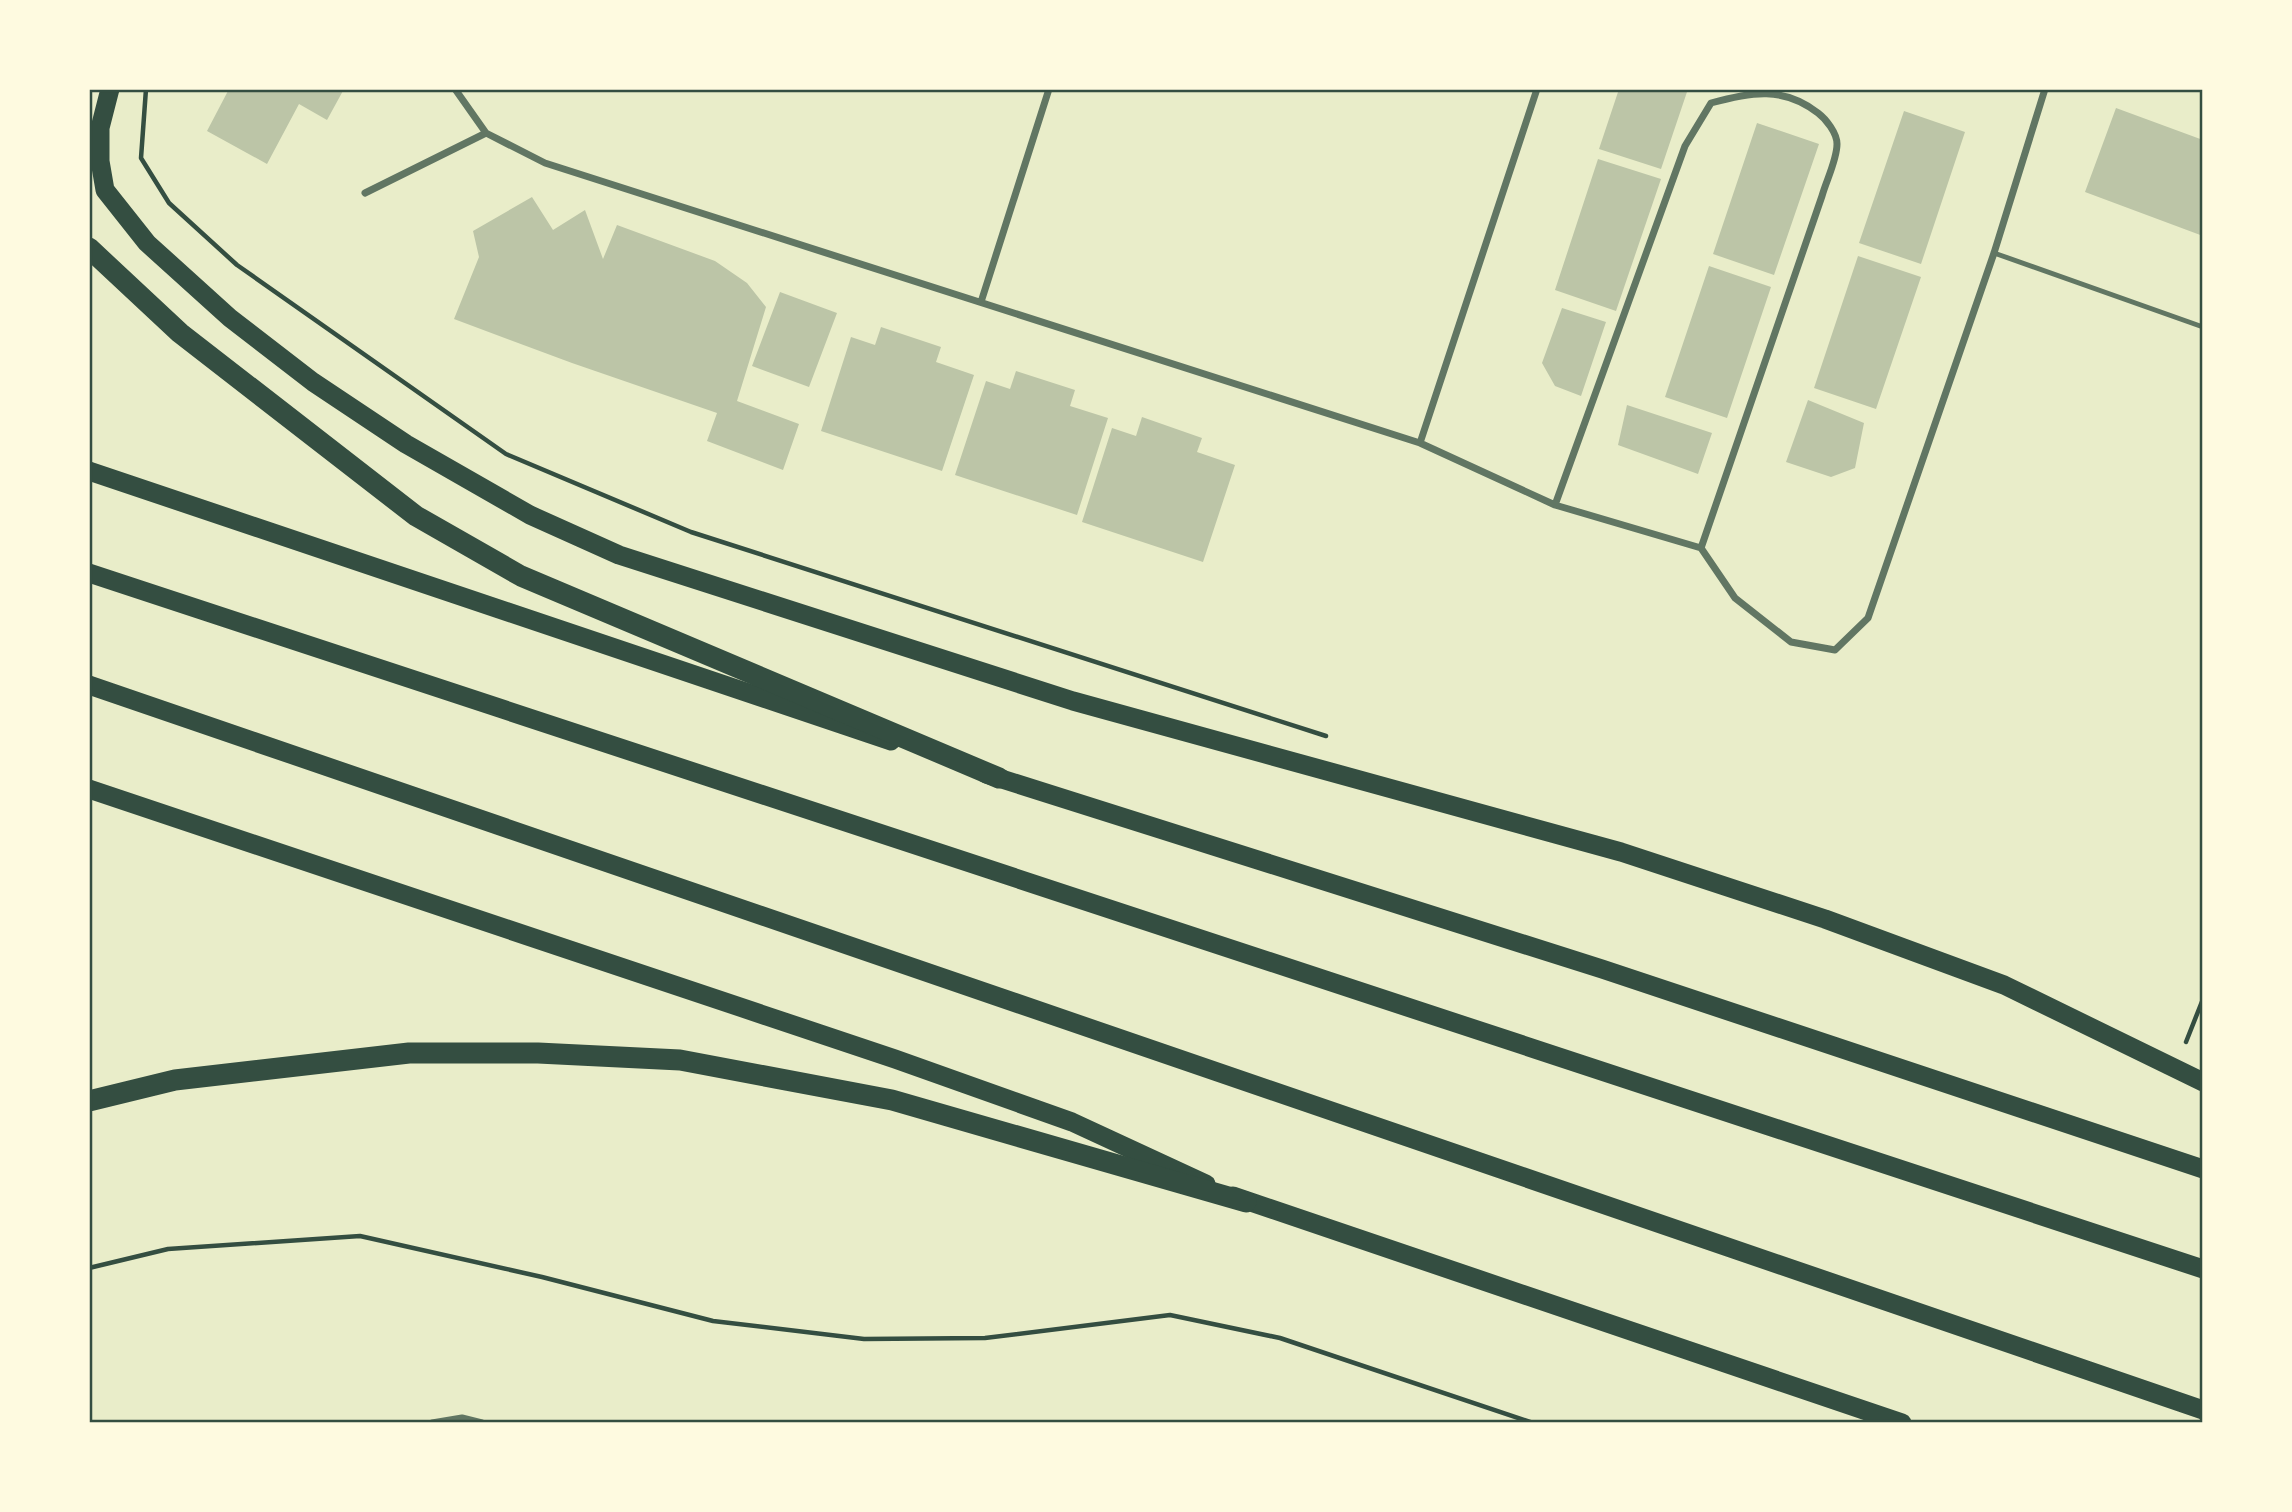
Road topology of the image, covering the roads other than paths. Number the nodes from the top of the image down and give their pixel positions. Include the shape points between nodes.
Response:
1 (110, 89) edge
2 (455, 89) edge
3 (1049, 89) edge
4 (1537, 89) edge
5 (2045, 89) edge
6 (486, 133) junction
7 (365, 193) dead end
8 (89, 248) edge
9 (1994, 253) junction
10 (982, 302) junction
11 (2203, 327) edge
12 (1420, 443) junction
13 (89, 471) edge
14 (1555, 505) junction
15 (1702, 548) junction
16 (89, 573) edge
17 (89, 685) edge
18 (999, 778) junction
19 (89, 789) edge
20 (175, 1080) junction
21 (2203, 1082) edge
22 (89, 1086) edge
23 (89, 1101) edge
24 (2203, 1169) edge
25 (1246, 1202) junction
26 (2203, 1269) edge
27 (2203, 1410) edge
28 (432, 1423) edge
29 (482, 1423) edge
30 (1902, 1423) edge

1 - 21 highway via 100,128 105,190 147,243 230,318 313,382 530,515 619,555 1060,697 1622,852 1825,919 2004,985
2 - 6 street
3 - 10 street
4 - 12 street
5 - 9 street
6 - 7 street
6 - 10 street via 545,163
8 - 18 highway via 180,333 416,516 521,576
9 - 11 lane
9 - 15 street via 1868,618 1835,650 1791,642 1735,598
10 - 12 street
12 - 14 street
13 - 18 highway
14 - 15 street
14 - 15 street via 1685,146 1711,103 1768,93 1798,98 1826,119 1837,143
16 - 26 highway
17 - 27 highway
18 - 24 highway via 1602,969
19 - 25 highway via 1072,1122
20 - 22 highway
20 - 23 highway
20 - 25 highway via 410,1053 680,1060 892,1100
25 - 30 highway
28 - 29 street via 462,1418

